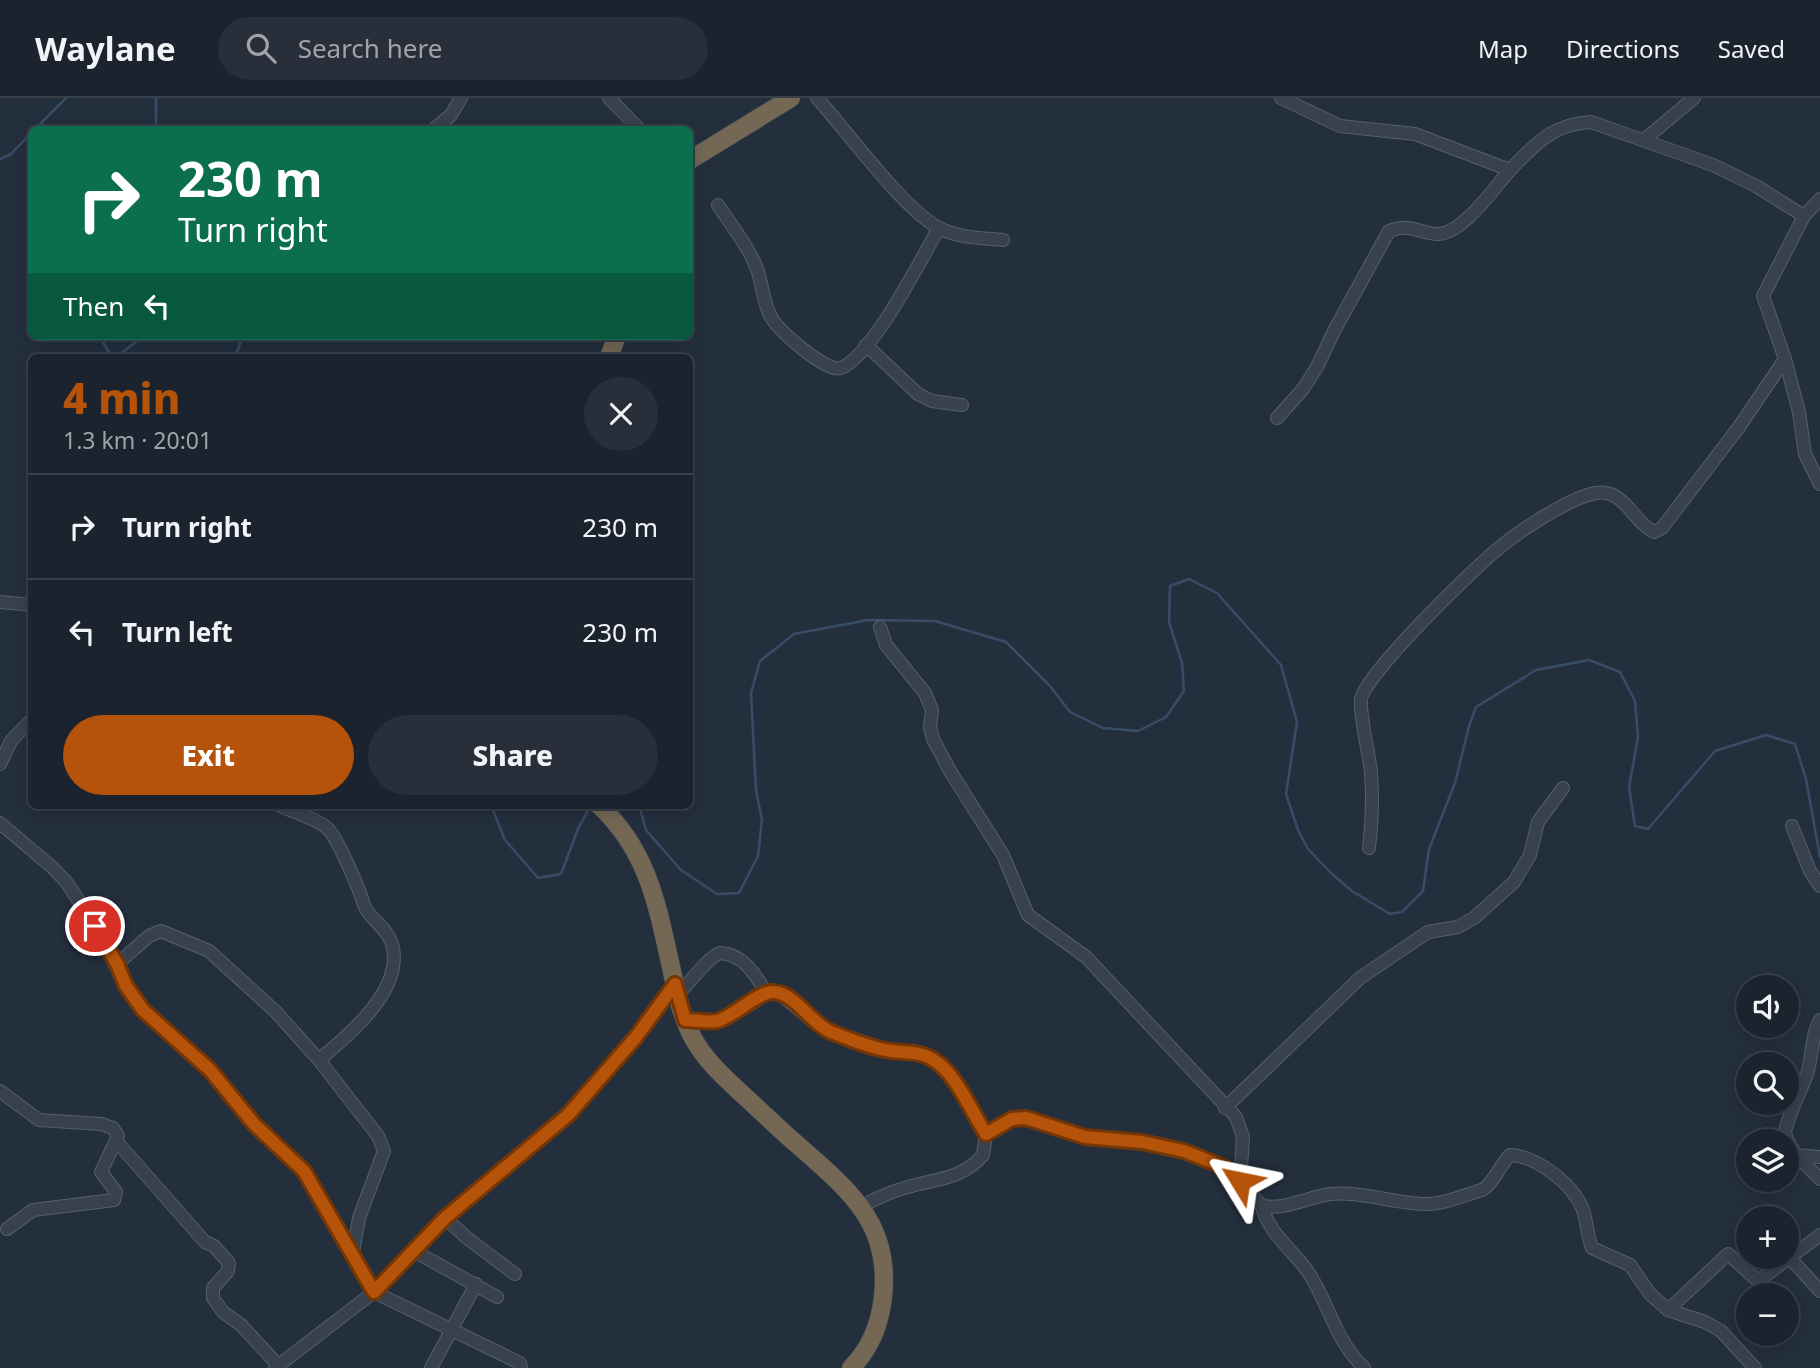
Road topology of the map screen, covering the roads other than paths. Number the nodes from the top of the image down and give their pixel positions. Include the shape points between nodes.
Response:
1 (461, 98) edge
2 (609, 98) edge
3 (791, 98) edge
4 (817, 98) edge
5 (1281, 98) edge
6 (1694, 98) edge
7 (438, 126) edge
8 (635, 126) edge
9 (1644, 141) junction
10 (693, 158) edge
11 (1510, 170) junction
12 (1820, 199) edge
13 (718, 205) dead end
14 (1804, 216) junction
15 (939, 228) junction
16 (1003, 240) dead end
17 (866, 345) junction
18 (1785, 359) junction
19 (962, 405) dead end
20 (1277, 418) dead end
21 (1820, 484) edge
22 (0, 602) edge
23 (28, 605) edge
24 (880, 627) dead end
25 (28, 723) edge
26 (0, 764) edge
27 (1563, 788) dead end
28 (288, 809) edge
29 (605, 810) edge
30 (0, 823) edge
31 (1792, 826) dead end
32 (1369, 848) dead end
33 (1820, 886) edge
34 (117, 964) junction
35 (676, 989) junction
36 (766, 993) junction
37 (685, 1020) junction
38 (1820, 1020) edge
39 (319, 1060) junction
40 (1, 1093) edge
41 (1225, 1108) junction
42 (1786, 1129) edge
43 (986, 1134) junction
44 (117, 1142) junction
45 (1799, 1155) edge
46 (1820, 1157) edge
47 (1799, 1158) edge
48 (1820, 1180) edge
49 (1240, 1181) junction
50 (862, 1206) junction
51 (1262, 1206) junction
52 (445, 1218) junction
53 (7, 1229) dead end
54 (1820, 1235) edge
55 (414, 1251) junction
56 (1799, 1251) edge
57 (352, 1257) junction
58 (1736, 1261) edge
59 (1799, 1268) edge
60 (1745, 1269) edge
61 (1775, 1269) edge
62 (515, 1274) dead end
63 (476, 1284) junction
64 (1820, 1291) edge
65 (374, 1292) junction
66 (497, 1297) dead end
67 (1668, 1310) junction
68 (452, 1332) junction
69 (276, 1367) edge
70 (431, 1368) edge
71 (521, 1368) edge
72 (851, 1368) edge
73 (1364, 1368) edge
74 (1755, 1368) edge

1 - 7 street
2 - 8 street
3 - 10 highway
4 - 15 street via 904,198
5 - 11 street via 1340,126 1415,134
6 - 9 street
9 - 11 street via 1591,122 1574,123 1553,130
9 - 14 street via 1713,164
11 - 20 street via 1451,231 1440,234 1404,226 1389,231 1317,367
12 - 14 street
13 - 17 street via 756,266 778,328 833,369 841,368
14 - 18 street via 1763,296
15 - 16 street
15 - 17 street
17 - 19 street via 918,394
18 - 21 street via 1805,454
18 - 32 street via 1661,528 1654,532 1646,528 1622,500 1610,494 1596,492 1566,505 1499,547 1395,650 1360,698 1371,775
22 - 23 street
24 - 41 street via 886,645 925,693 932,710 933,739 1003,855 1028,915 1086,957
25 - 26 street via 11,741
27 - 41 street via 1538,822 1530,855 1514,882 1474,918 1458,927 1428,932 1360,978
28 - 39 street via 332,833 367,910 387,932 393,952 377,1003 362,1024
29 - 35 highway via 630,839 644,867
30 - 34 street via 60,875
31 - 33 street
34 - 39 street via 161,930 198,944 275,1011
34 - 57 street via 143,1010 210,1070 254,1124 299,1163
35 - 36 street via 720,953 749,968
35 - 37 highway
35 - 52 street via 568,1115
36 - 37 street via 718,1021
36 - 43 street via 784,996 831,1032 933,1059 950,1076
37 - 50 highway via 713,1066
38 - 42 street via 1807,1074
39 - 57 street via 378,1136 384,1151 359,1218
40 - 44 street via 39,1121 108,1126 117,1132
41 - 49 street via 1242,1129
43 - 49 street via 1012,1119 1026,1118 1085,1137 1184,1151 1224,1167
43 - 50 street via 983,1155 962,1171 896,1190
44 - 53 street via 101,1172 116,1192 114,1200 33,1210
44 - 69 street via 229,1263 213,1288 213,1298
45 - 46 street
47 - 48 street
49 - 51 street
50 - 72 highway via 879,1243 884,1287 871,1340
51 - 67 street via 1288,1207 1349,1194 1436,1203 1489,1186 1505,1160 1518,1156 1555,1174 1581,1206 1592,1248 1630,1265
51 - 73 street via 1273,1228 1311,1276 1344,1346
52 - 55 street
52 - 62 street
54 - 56 street
55 - 63 street
55 - 65 street
57 - 65 street
58 - 67 street via 1728,1254
59 - 64 street
60 - 61 street via 1758,1281
63 - 66 street
63 - 68 street
65 - 68 street
65 - 69 street
67 - 74 street via 1721,1331
68 - 70 street
68 - 71 street via 520,1363

